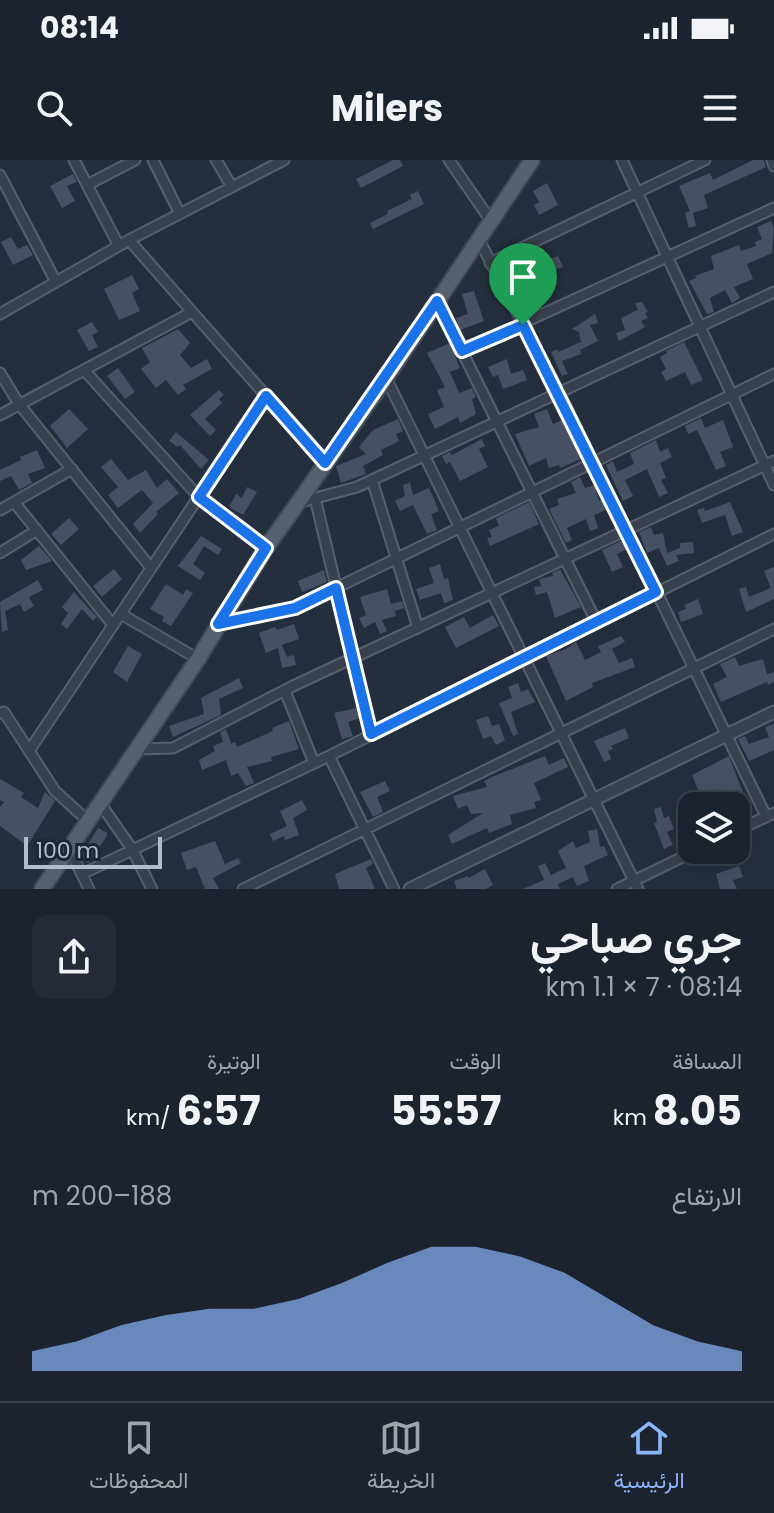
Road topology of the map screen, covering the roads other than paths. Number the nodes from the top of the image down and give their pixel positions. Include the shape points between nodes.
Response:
1 (74, 160) edge
2 (135, 160) edge
3 (153, 160) edge
4 (216, 160) edge
5 (284, 160) edge
6 (449, 160) edge
7 (532, 160) edge
8 (622, 160) edge
9 (705, 160) edge
10 (772, 160) edge
11 (774, 166) edge
12 (0, 175) edge
13 (87, 185) junction
14 (232, 187) junction
15 (637, 192) junction
16 (774, 208) edge
17 (180, 214) junction
18 (491, 221) junction
19 (129, 240) junction
20 (479, 240) junction
21 (119, 246) junction
22 (668, 258) junction
23 (490, 263) junction
24 (56, 282) junction
25 (774, 292) edge
26 (437, 301) junction
27 (192, 312) junction
28 (0, 314) edge
29 (523, 325) junction
30 (700, 326) junction
31 (462, 351) junction
32 (84, 370) junction
33 (0, 373) edge
34 (774, 374) edge
35 (386, 378) junction
36 (559, 392) junction
37 (732, 394) junction
38 (266, 396) junction
39 (19, 404) junction
40 (0, 415) edge
41 (498, 421) junction
42 (424, 455) junction
43 (593, 462) junction
44 (325, 463) junction
45 (769, 463) edge
46 (72, 469) junction
47 (372, 480) junction
48 (774, 485) edge
49 (531, 493) junction
50 (199, 497) junction
51 (315, 498) junction
52 (14, 502) junction
53 (297, 503) junction
54 (0, 510) edge
55 (460, 527) junction
56 (37, 530) junction
57 (626, 530) junction
58 (774, 534) edge
59 (266, 548) junction
60 (0, 553) edge
61 (567, 558) junction
62 (396, 559) junction
63 (151, 568) junction
64 (336, 588) junction
65 (656, 592) junction
66 (492, 593) junction
67 (121, 614) junction
68 (596, 621) junction
69 (218, 624) junction
70 (113, 625) junction
71 (418, 628) junction
72 (774, 629) edge
73 (524, 657) junction
74 (354, 658) junction
75 (198, 659) junction
76 (694, 668) junction
77 (285, 691) junction
78 (774, 712) edge
79 (0, 713) edge
80 (562, 733) junction
81 (371, 734) junction
82 (727, 735) junction
83 (138, 749) junction
84 (29, 751) junction
85 (329, 756) junction
86 (314, 763) junction
87 (595, 799) junction
88 (100, 803) junction
89 (770, 814) edge
90 (87, 820) junction
91 (750, 824) edge
92 (365, 829) junction
93 (69, 848) junction
94 (132, 849) junction
95 (678, 861) edge
96 (82, 874) junction
97 (637, 885) edge
98 (42, 889) edge
99 (89, 889) edge
100 (152, 889) edge
101 (243, 889) edge
102 (394, 889) edge
103 (410, 889) edge
104 (617, 889) edge

1 - 13 street
2 - 13 street
3 - 17 street
4 - 14 street
5 - 14 street
6 - 18 street
7 - 18 main road
8 - 15 street
9 - 15 street
10 - 11 street
12 - 24 street
13 - 21 street
14 - 17 street
15 - 22 street
15 - 23 street
16 - 22 street
17 - 19 street
18 - 20 main road
19 - 21 street
19 - 27 street
20 - 23 street
20 - 26 main road
21 - 24 street
22 - 29 street
22 - 30 street
23 - 29 street
24 - 28 street
25 - 30 street
26 - 31 street
26 - 35 main road
27 - 32 street
27 - 38 street
29 - 31 street
29 - 36 street
30 - 36 street
30 - 37 street
31 - 41 street
32 - 39 street
32 - 50 street
33 - 39 street
34 - 37 street
35 - 42 street
35 - 44 main road
36 - 41 street
36 - 43 street
37 - 43 street
37 - 45 street
38 - 44 street
38 - 50 street
39 - 40 street
39 - 46 street
41 - 42 street
41 - 49 street
42 - 47 street
42 - 55 street
43 - 49 street
43 - 57 street
44 - 53 main road
45 - 48 street
45 - 57 street
46 - 52 street
46 - 63 street
47 - 51 street
47 - 62 street
49 - 55 street
49 - 61 street
50 - 59 street
50 - 63 street
51 - 53 street
51 - 64 street
52 - 54 street
52 - 56 street
53 - 59 main road
55 - 62 street
55 - 66 street
56 - 60 street
56 - 70 street
57 - 61 street
57 - 65 street
58 - 65 street
59 - 69 main road
61 - 66 street
61 - 68 street
62 - 64 street
62 - 71 street
63 - 67 street
64 - 69 street via 295,608
64 - 74 street
65 - 68 street
65 - 76 street
66 - 71 street
66 - 73 street
67 - 70 street
67 - 75 street
68 - 73 street
69 - 75 main road
70 - 84 street
71 - 74 street
72 - 76 street
73 - 80 street
73 - 81 street
74 - 77 street
74 - 81 street
75 - 83 main road
76 - 80 street
76 - 82 street
77 - 83 street via 173,748
77 - 86 street
78 - 82 street
79 - 84 street
80 - 87 street
80 - 92 street
81 - 85 street
82 - 87 street
82 - 89 street
83 - 88 main road
84 - 90 street via 55,791
85 - 86 street
85 - 92 street
86 - 94 street
87 - 97 street
87 - 103 street
88 - 90 main road
88 - 94 street
89 - 91 street
90 - 93 main road
92 - 101 street
92 - 102 street
93 - 96 street
93 - 98 main road
94 - 96 street
94 - 100 street
95 - 97 street
96 - 99 street
97 - 104 street

